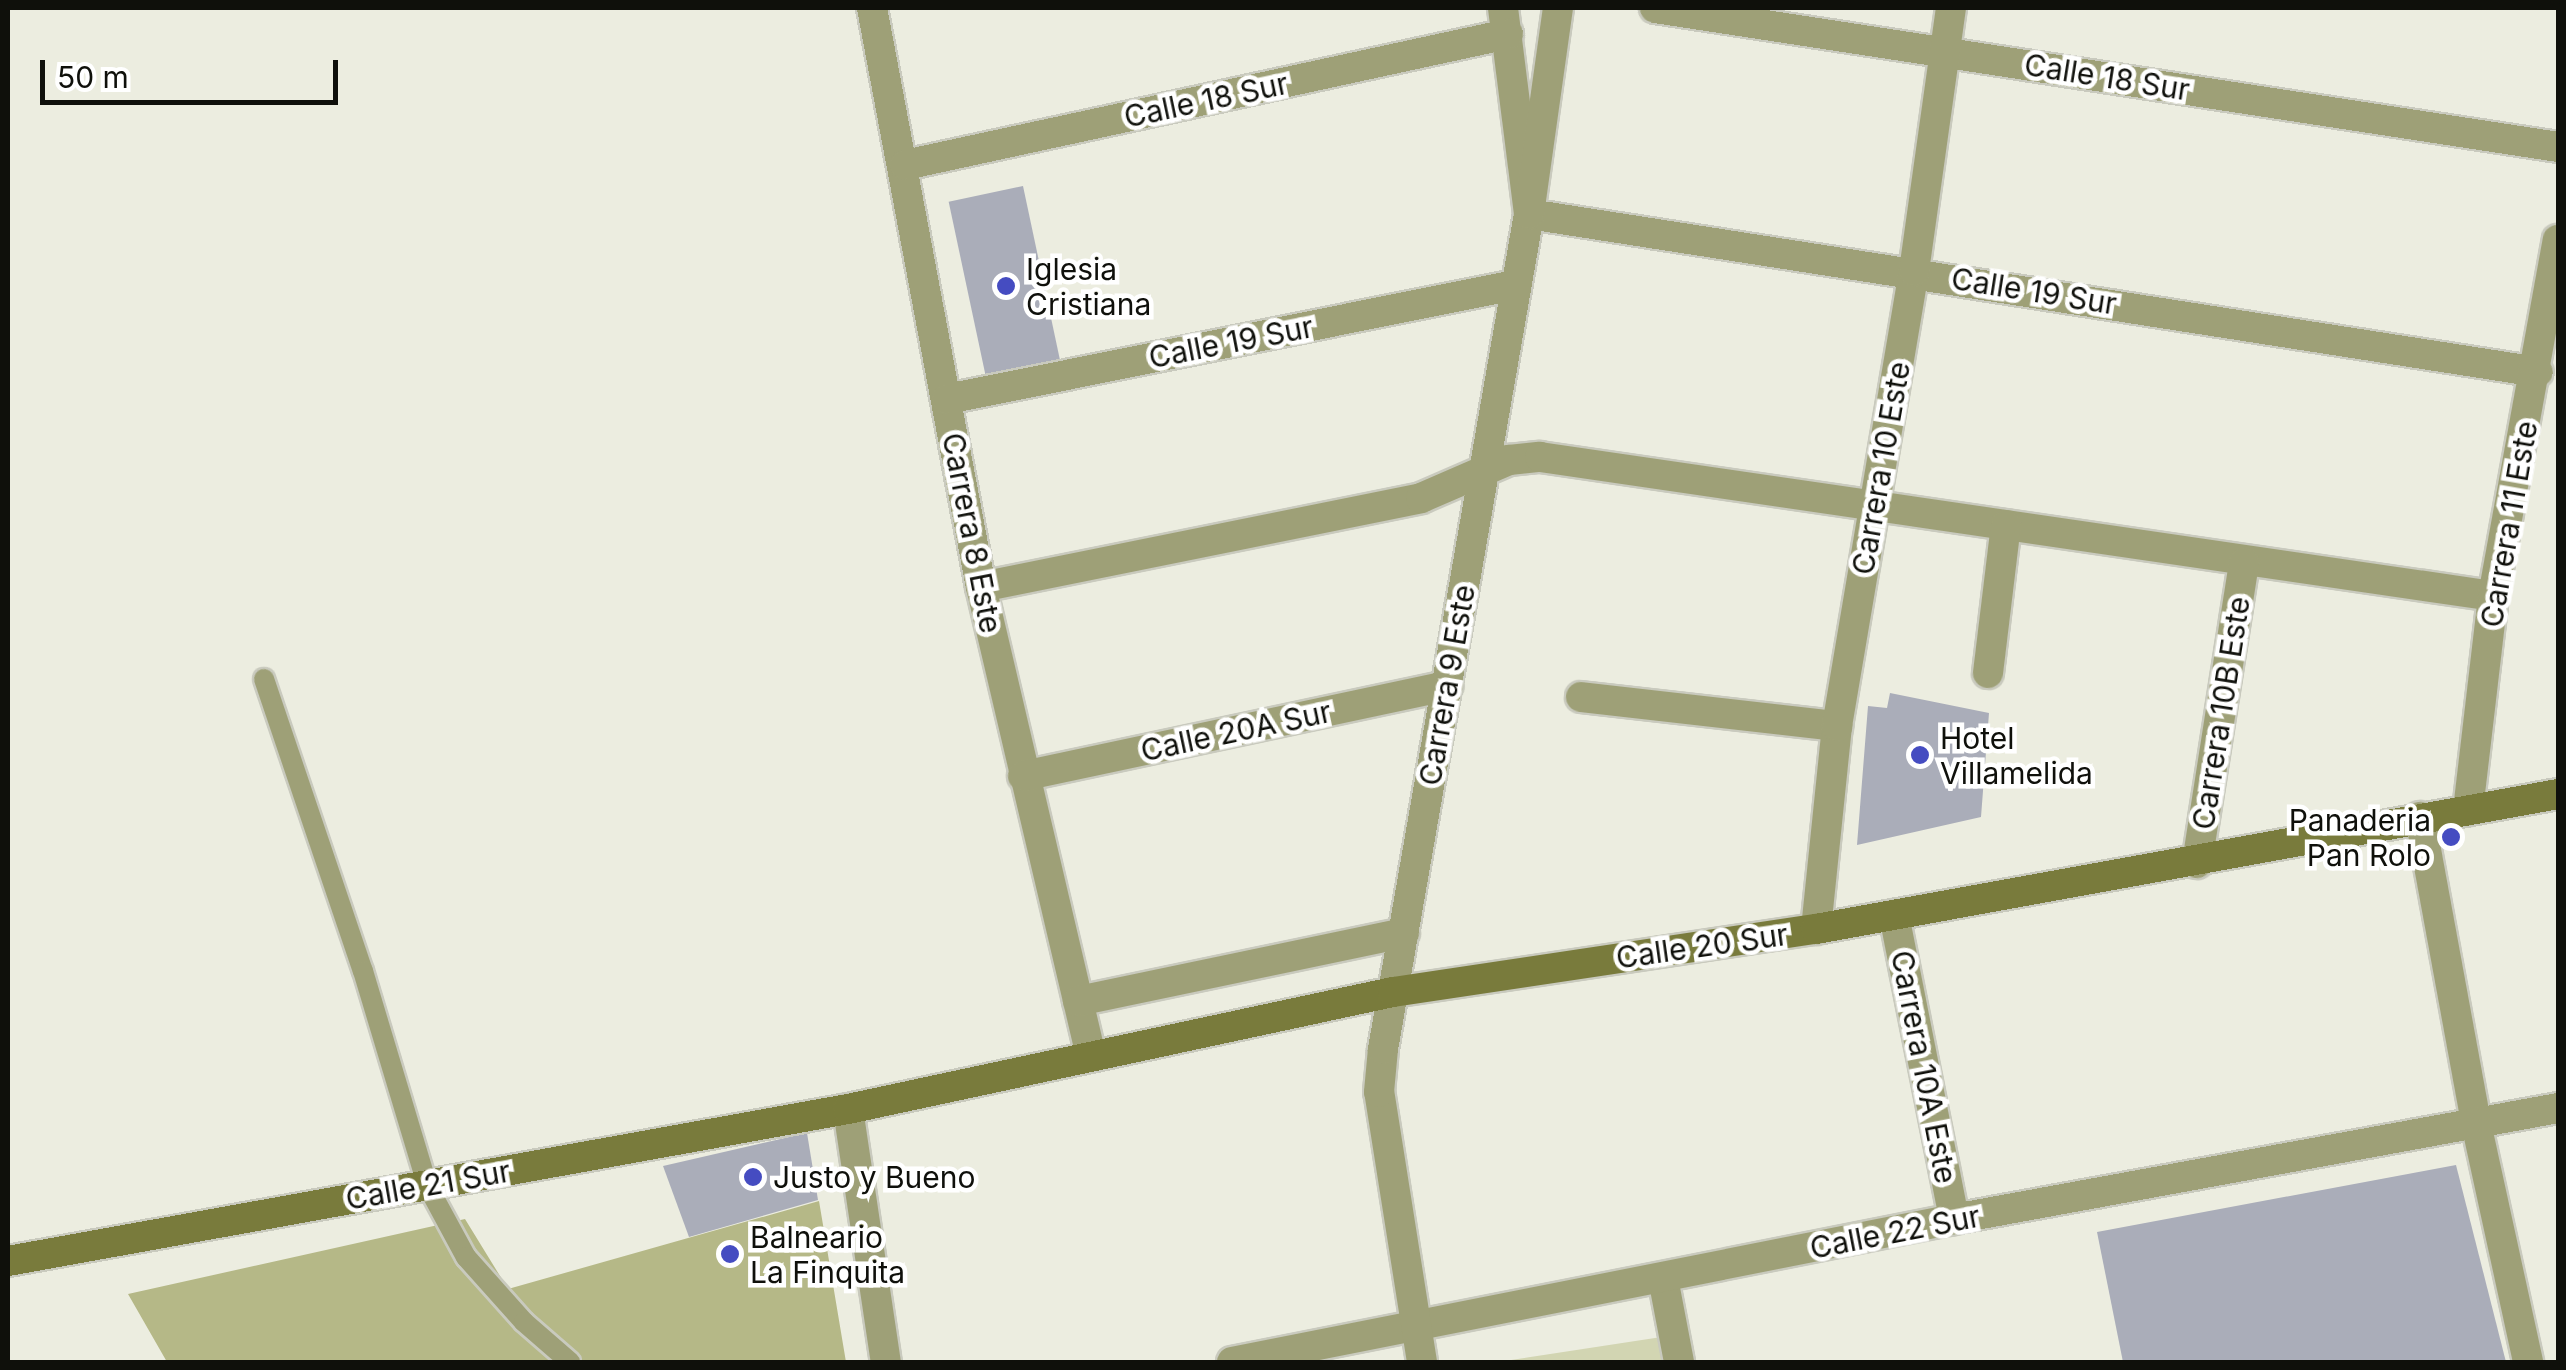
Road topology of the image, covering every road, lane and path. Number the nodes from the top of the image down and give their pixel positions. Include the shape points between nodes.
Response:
1 (872, 8) edge
2 (1558, 8) edge
3 (1655, 8) edge
4 (1951, 8) edge
5 (1506, 21) edge
6 (1944, 52) junction
7 (2558, 147) edge
8 (905, 165) junction
9 (1529, 214) junction
10 (2558, 240) edge
11 (1914, 272) junction
12 (2556, 278) edge
13 (1515, 284) junction
14 (2538, 372) junction
15 (947, 399) junction
16 (1484, 469) junction
17 (1874, 504) junction
18 (2006, 525) junction
19 (2244, 563) junction
20 (980, 587) junction
21 (2493, 596) junction
22 (1988, 673) dead end
23 (264, 679) dead end
24 (1448, 686) junction
25 (1581, 697) dead end
26 (1838, 726) junction
27 (1024, 776) junction
28 (2558, 794) edge
29 (2468, 810) junction
30 (2420, 817) junction
31 (2198, 863) junction
32 (1894, 915) junction
33 (1816, 929) junction
34 (1404, 933) junction
35 (1393, 992) junction
36 (1078, 1001) junction
37 (1091, 1055) junction
38 (2558, 1108) edge
39 (848, 1109) junction
40 (2476, 1123) junction
41 (427, 1185) junction
42 (1954, 1219) junction
43 (8, 1261) edge
44 (1663, 1278) junction
45 (1418, 1323) junction
46 (570, 1362) edge
47 (886, 1362) edge
48 (1232, 1362) edge
49 (1422, 1362) edge
50 (1679, 1362) edge
51 (2528, 1362) edge

1 - 8 street, Carrera 8 Este
2 - 9 street, Carrera 9 Este
3 - 6 street, Calle 18 Sur
4 - 6 street, Carrera 10 Este
5 - 8 street, Calle 18 Sur
5 - 9 street
6 - 7 street, Calle 18 Sur
6 - 11 street, Carrera 10 Este
8 - 15 street, Carrera 8 Este
9 - 11 street, Calle 19 Sur
9 - 13 street, Carrera 9 Este
10 - 12 street, Carrera 11 Este
11 - 14 street, Calle 19 Sur
11 - 17 street, Carrera 10 Este
12 - 14 street, Carrera 11 Este
13 - 15 street, Calle 19 Sur
13 - 16 street, Carrera 9 Este
14 - 21 street, Carrera 11 Este
15 - 20 street, Carrera 8 Este
16 - 17 street via 1540,457
16 - 20 street via 1421,498
16 - 24 street, Carrera 9 Este
17 - 18 street
17 - 26 street, Carrera 10 Este
18 - 19 street
18 - 22 street
19 - 21 street
19 - 31 street, Carrera 10B Este
20 - 27 street, Carrera 8 Este
21 - 29 street, Carrera 11 Este
23 - 41 lane via 363,970
24 - 27 street, Calle 20A Sur
24 - 34 street, Carrera 9 Este
25 - 26 street
26 - 33 street, Carrera 10 Este
27 - 36 street, Carrera 8 Este
28 - 29 street, Calle 20 Sur
29 - 30 street, Calle 20 Sur
30 - 31 street, Calle 20 Sur
30 - 40 street
31 - 32 street, Calle 20 Sur
32 - 33 street, Calle 20 Sur
32 - 42 street, Carrera 10A Este
33 - 35 street, Calle 20 Sur
34 - 35 street, Carrera 9 Este
34 - 36 street
35 - 37 street, Calle 20 Sur
35 - 45 street, Carrera 9 Este via 1380,1092
36 - 37 street, Carrera 8 Este
37 - 39 street, Calle 20 Sur
38 - 40 street, Calle 22 Sur
39 - 41 street, Calle 21 Sur
39 - 47 street
40 - 42 street, Calle 22 Sur
40 - 51 street
41 - 43 street, Calle 21 Sur
41 - 46 lane via 466,1257
42 - 44 street, Calle 22 Sur
44 - 45 street, Calle 22 Sur
44 - 50 street
45 - 48 street, Calle 22 Sur
45 - 49 street, Carrera 9 Este

